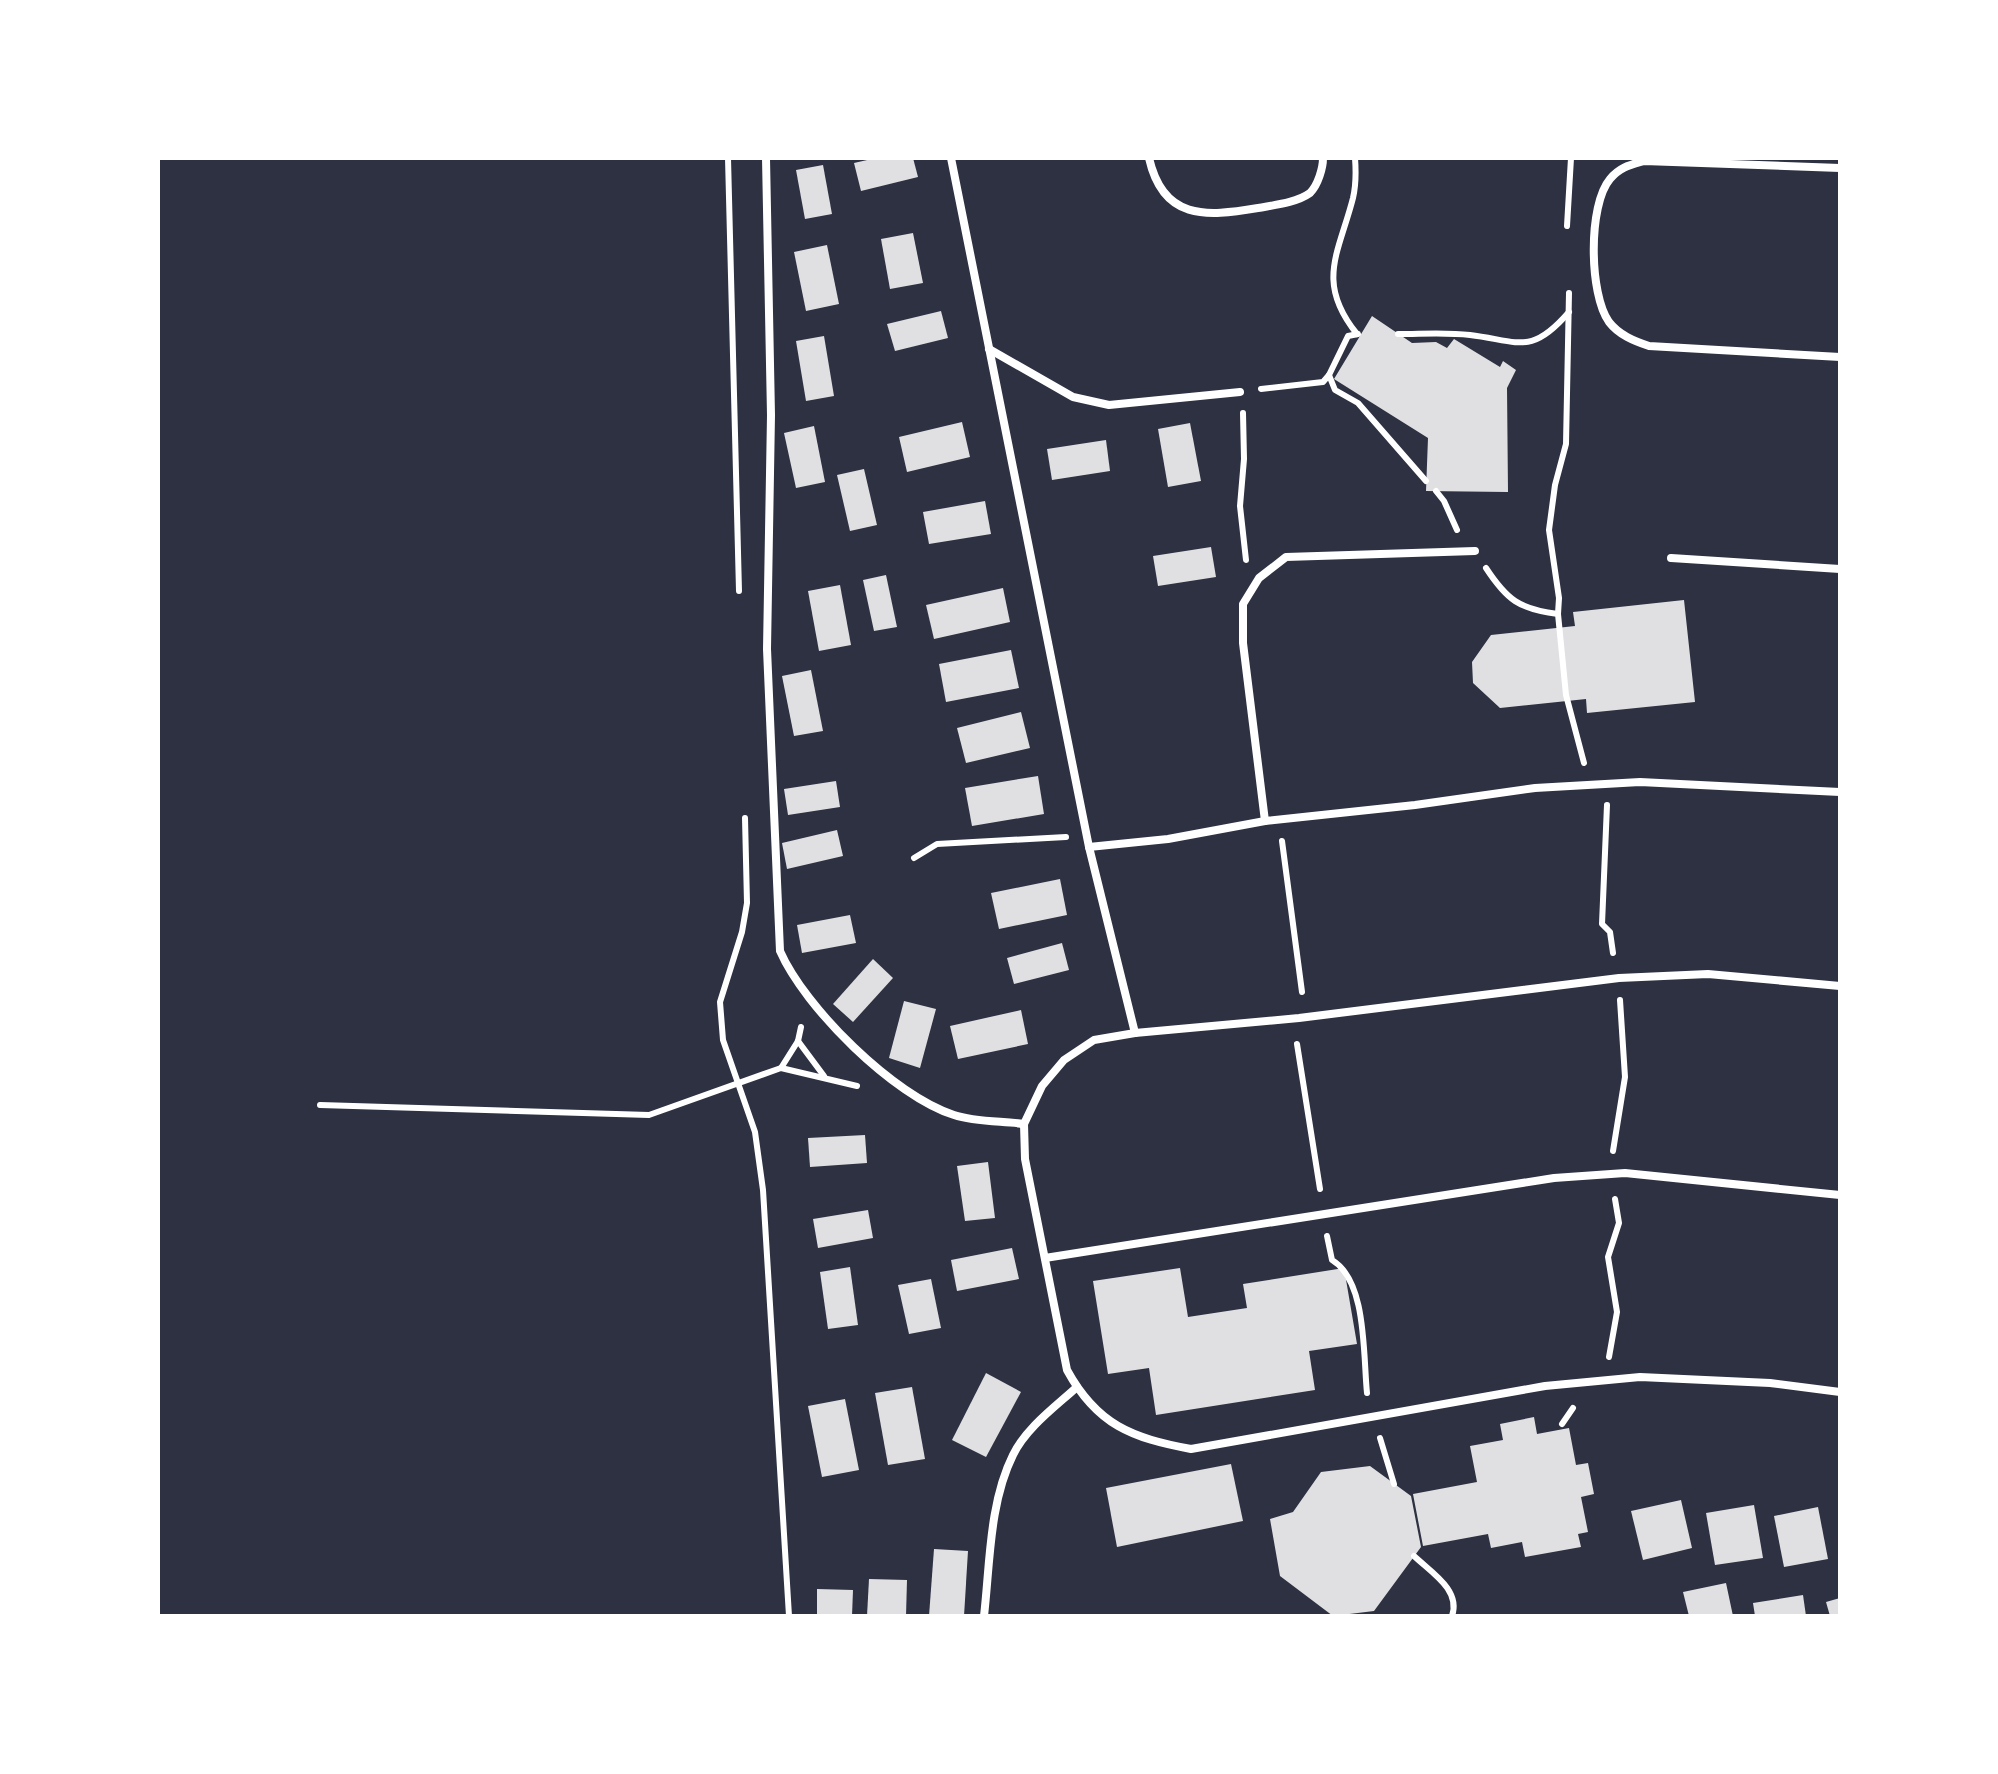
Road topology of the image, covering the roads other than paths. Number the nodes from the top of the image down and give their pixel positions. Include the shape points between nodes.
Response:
1 (766, 158) edge
2 (951, 158) edge
3 (1149, 158) edge
4 (1323, 158) edge
5 (1840, 168) edge
6 (988, 348) junction
7 (1840, 357) edge
8 (1240, 392) road end
9 (1475, 552) road end
10 (1670, 558) dead end
11 (1840, 569) edge
12 (1840, 792) edge
13 (1265, 821) junction
14 (1089, 847) junction
15 (1840, 986) edge
16 (1135, 1032) junction
17 (1024, 1124) junction
18 (1840, 1195) edge
19 (1045, 1258) junction
20 (1077, 1388) junction
21 (1840, 1392) edge
22 (984, 1616) edge

1 - 17 lane via 767,649 780,951 790,976 824,1017 882,1071 955,1116
2 - 6 lane
3 - 4 lane via 1166,198 1213,215 1284,204 1311,192
5 - 7 lane via 1644,161 1624,166 1596,204 1594,260 1608,320 1649,346
6 - 8 lane via 1074,398 1108,405
6 - 14 lane
9 - 13 lane via 1286,557 1259,578 1244,604 1242,644
10 - 11 lane
12 - 13 lane via 1597,784
13 - 14 lane
14 - 16 lane
15 - 16 lane via 1708,974 1619,978
16 - 17 lane via 1094,1040 1064,1060
17 - 19 lane
18 - 19 lane via 1613,1174 1554,1178
19 - 20 lane via 1067,1370
20 - 21 lane via 1110,1421 1150,1442 1191,1449 1545,1386 1640,1377
20 - 22 lane via 1013,1454 998,1507

